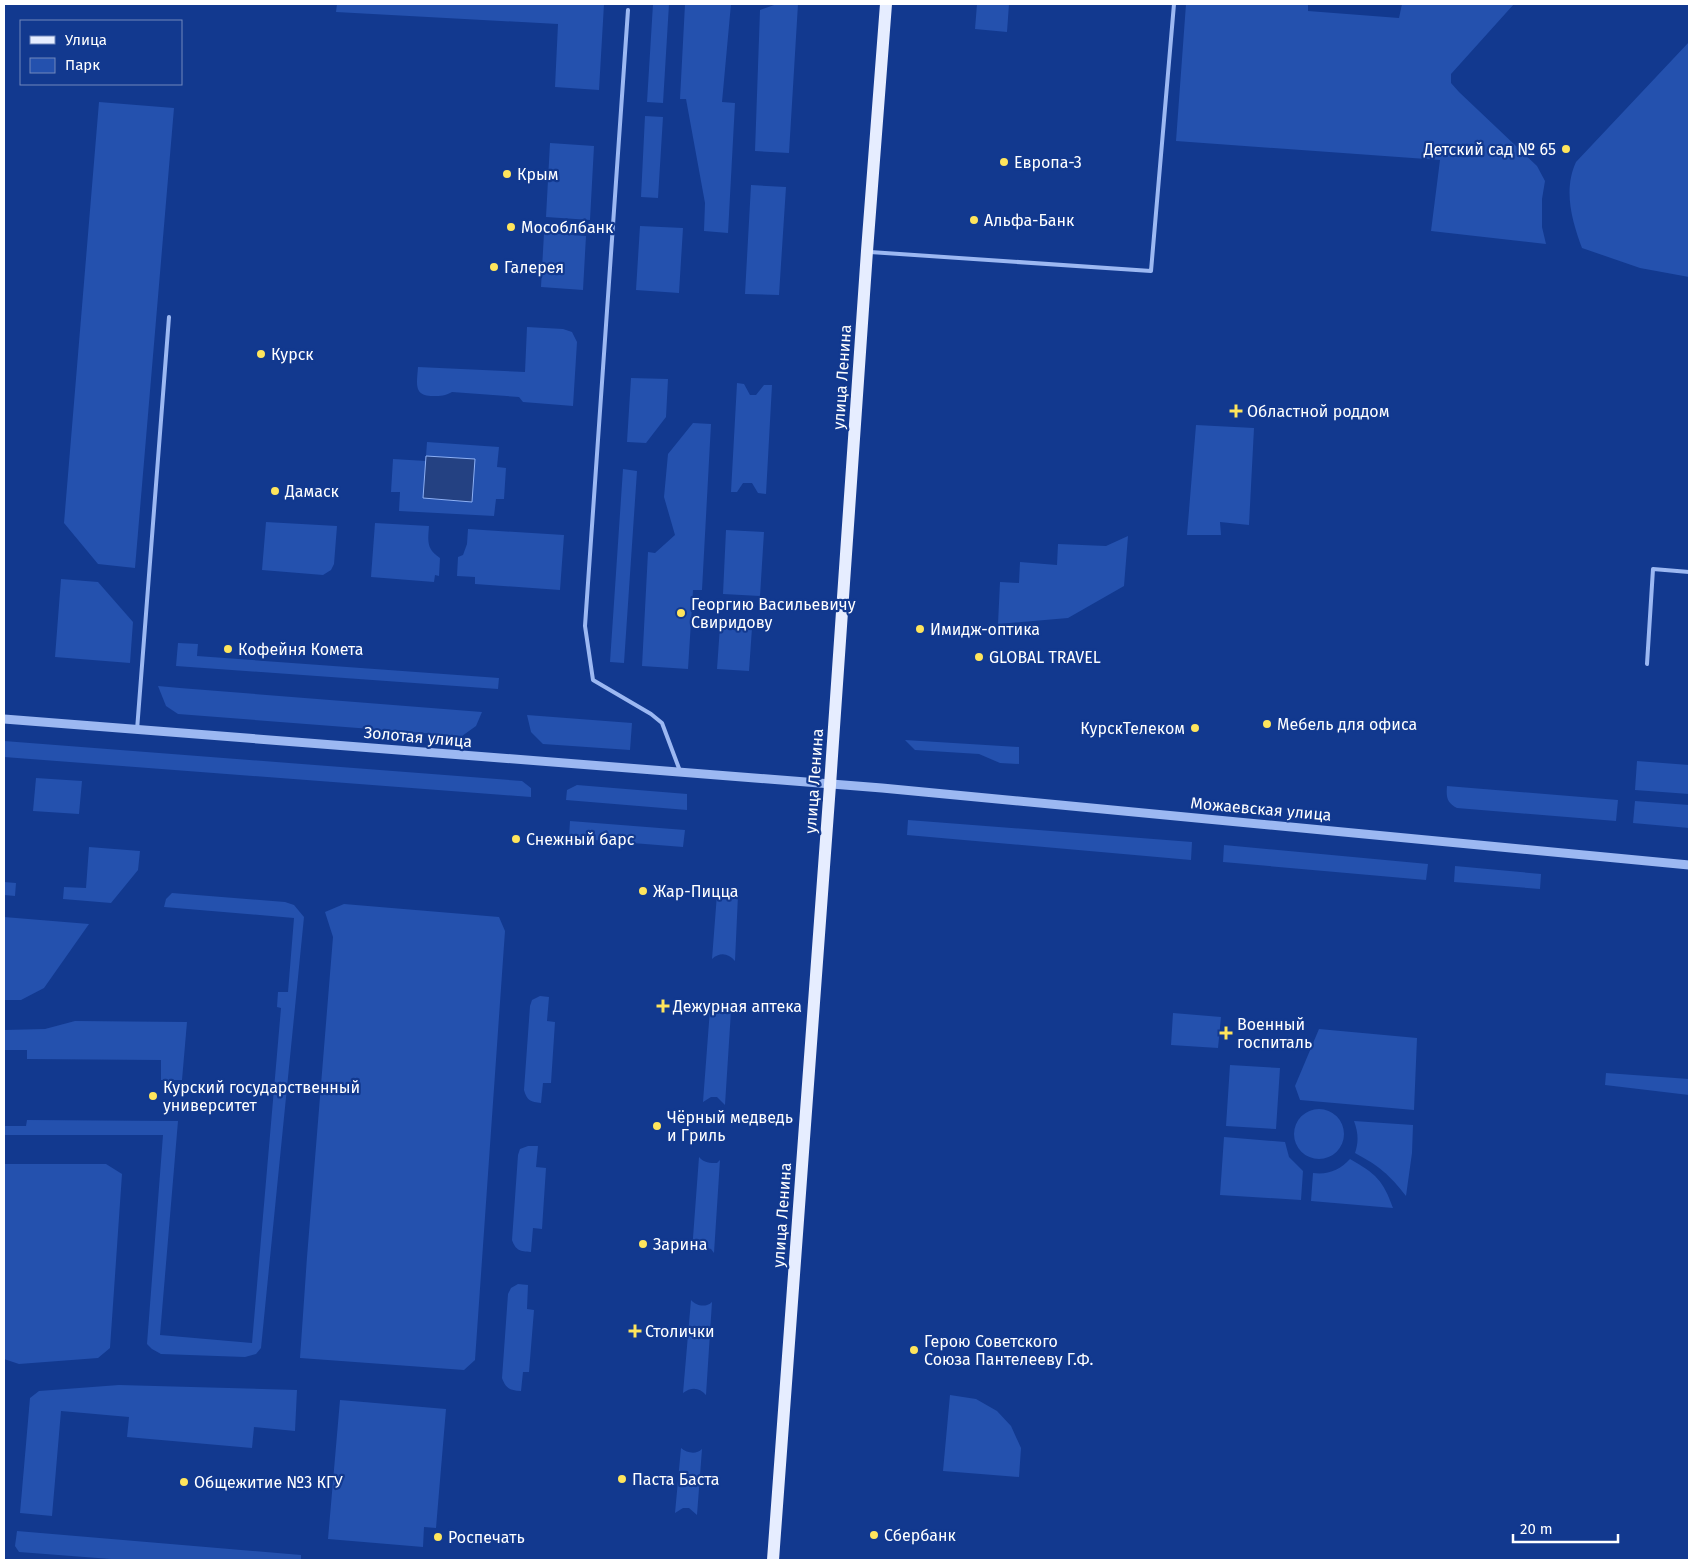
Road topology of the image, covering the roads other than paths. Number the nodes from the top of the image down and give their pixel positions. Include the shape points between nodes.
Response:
1 (886, 4) edge
2 (1174, 4) edge
3 (628, 10) dead end
4 (867, 251) junction
5 (169, 317) dead end
6 (1689, 572) edge
7 (1647, 664) dead end
8 (4, 719) edge
9 (137, 730) junction
10 (680, 773) junction
11 (830, 786) junction
12 (1689, 865) edge
13 (773, 1560) edge

1 - 4 main road, улица Ленина
2 - 4 lane via 1151,271
3 - 10 lane via 585,626 593,680 662,723
4 - 11 main road, улица Ленина
5 - 9 lane
6 - 7 lane via 1653,569
8 - 9 street, Золотая улица
9 - 10 street, Золотая улица
10 - 11 street, Золотая улица
11 - 12 street, Можаевская улица via 882,788
11 - 13 main road, улица Ленина

